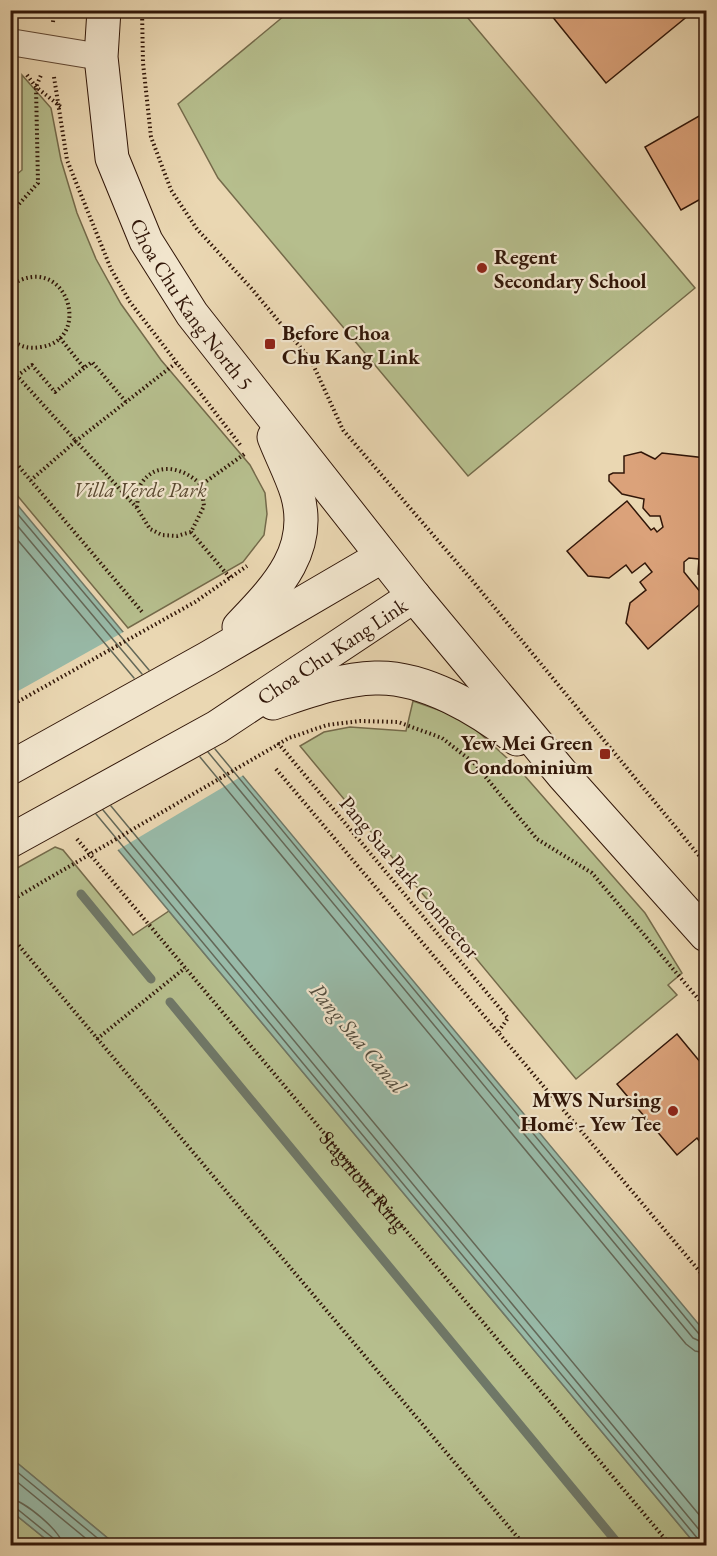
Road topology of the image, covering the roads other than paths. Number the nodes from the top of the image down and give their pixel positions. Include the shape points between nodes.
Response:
1 (104, 10) edge
2 (10, 42) edge
3 (101, 57) junction
4 (258, 399) junction
5 (381, 557) junction
6 (414, 596) junction
7 (208, 658) junction
8 (225, 721) junction
9 (21, 762) edge
10 (563, 775) junction
11 (10, 841) edge
12 (706, 935) edge

1 - 3 street, Choa Chu Kang North 5
2 - 3 street
3 - 4 street, Choa Chu Kang North 5 via 112,158 146,241 192,314
4 - 5 street, Choa Chu Kang North 5
4 - 7 street via 297,494 301,520 297,547 278,587
5 - 6 street, Choa Chu Kang Link
5 - 7 street
6 - 8 street, Choa Chu Kang Link
6 - 10 street
7 - 9 street
8 - 10 street via 347,681 378,677 405,682 466,704
8 - 11 street, Choa Chu Kang Link
10 - 12 street

